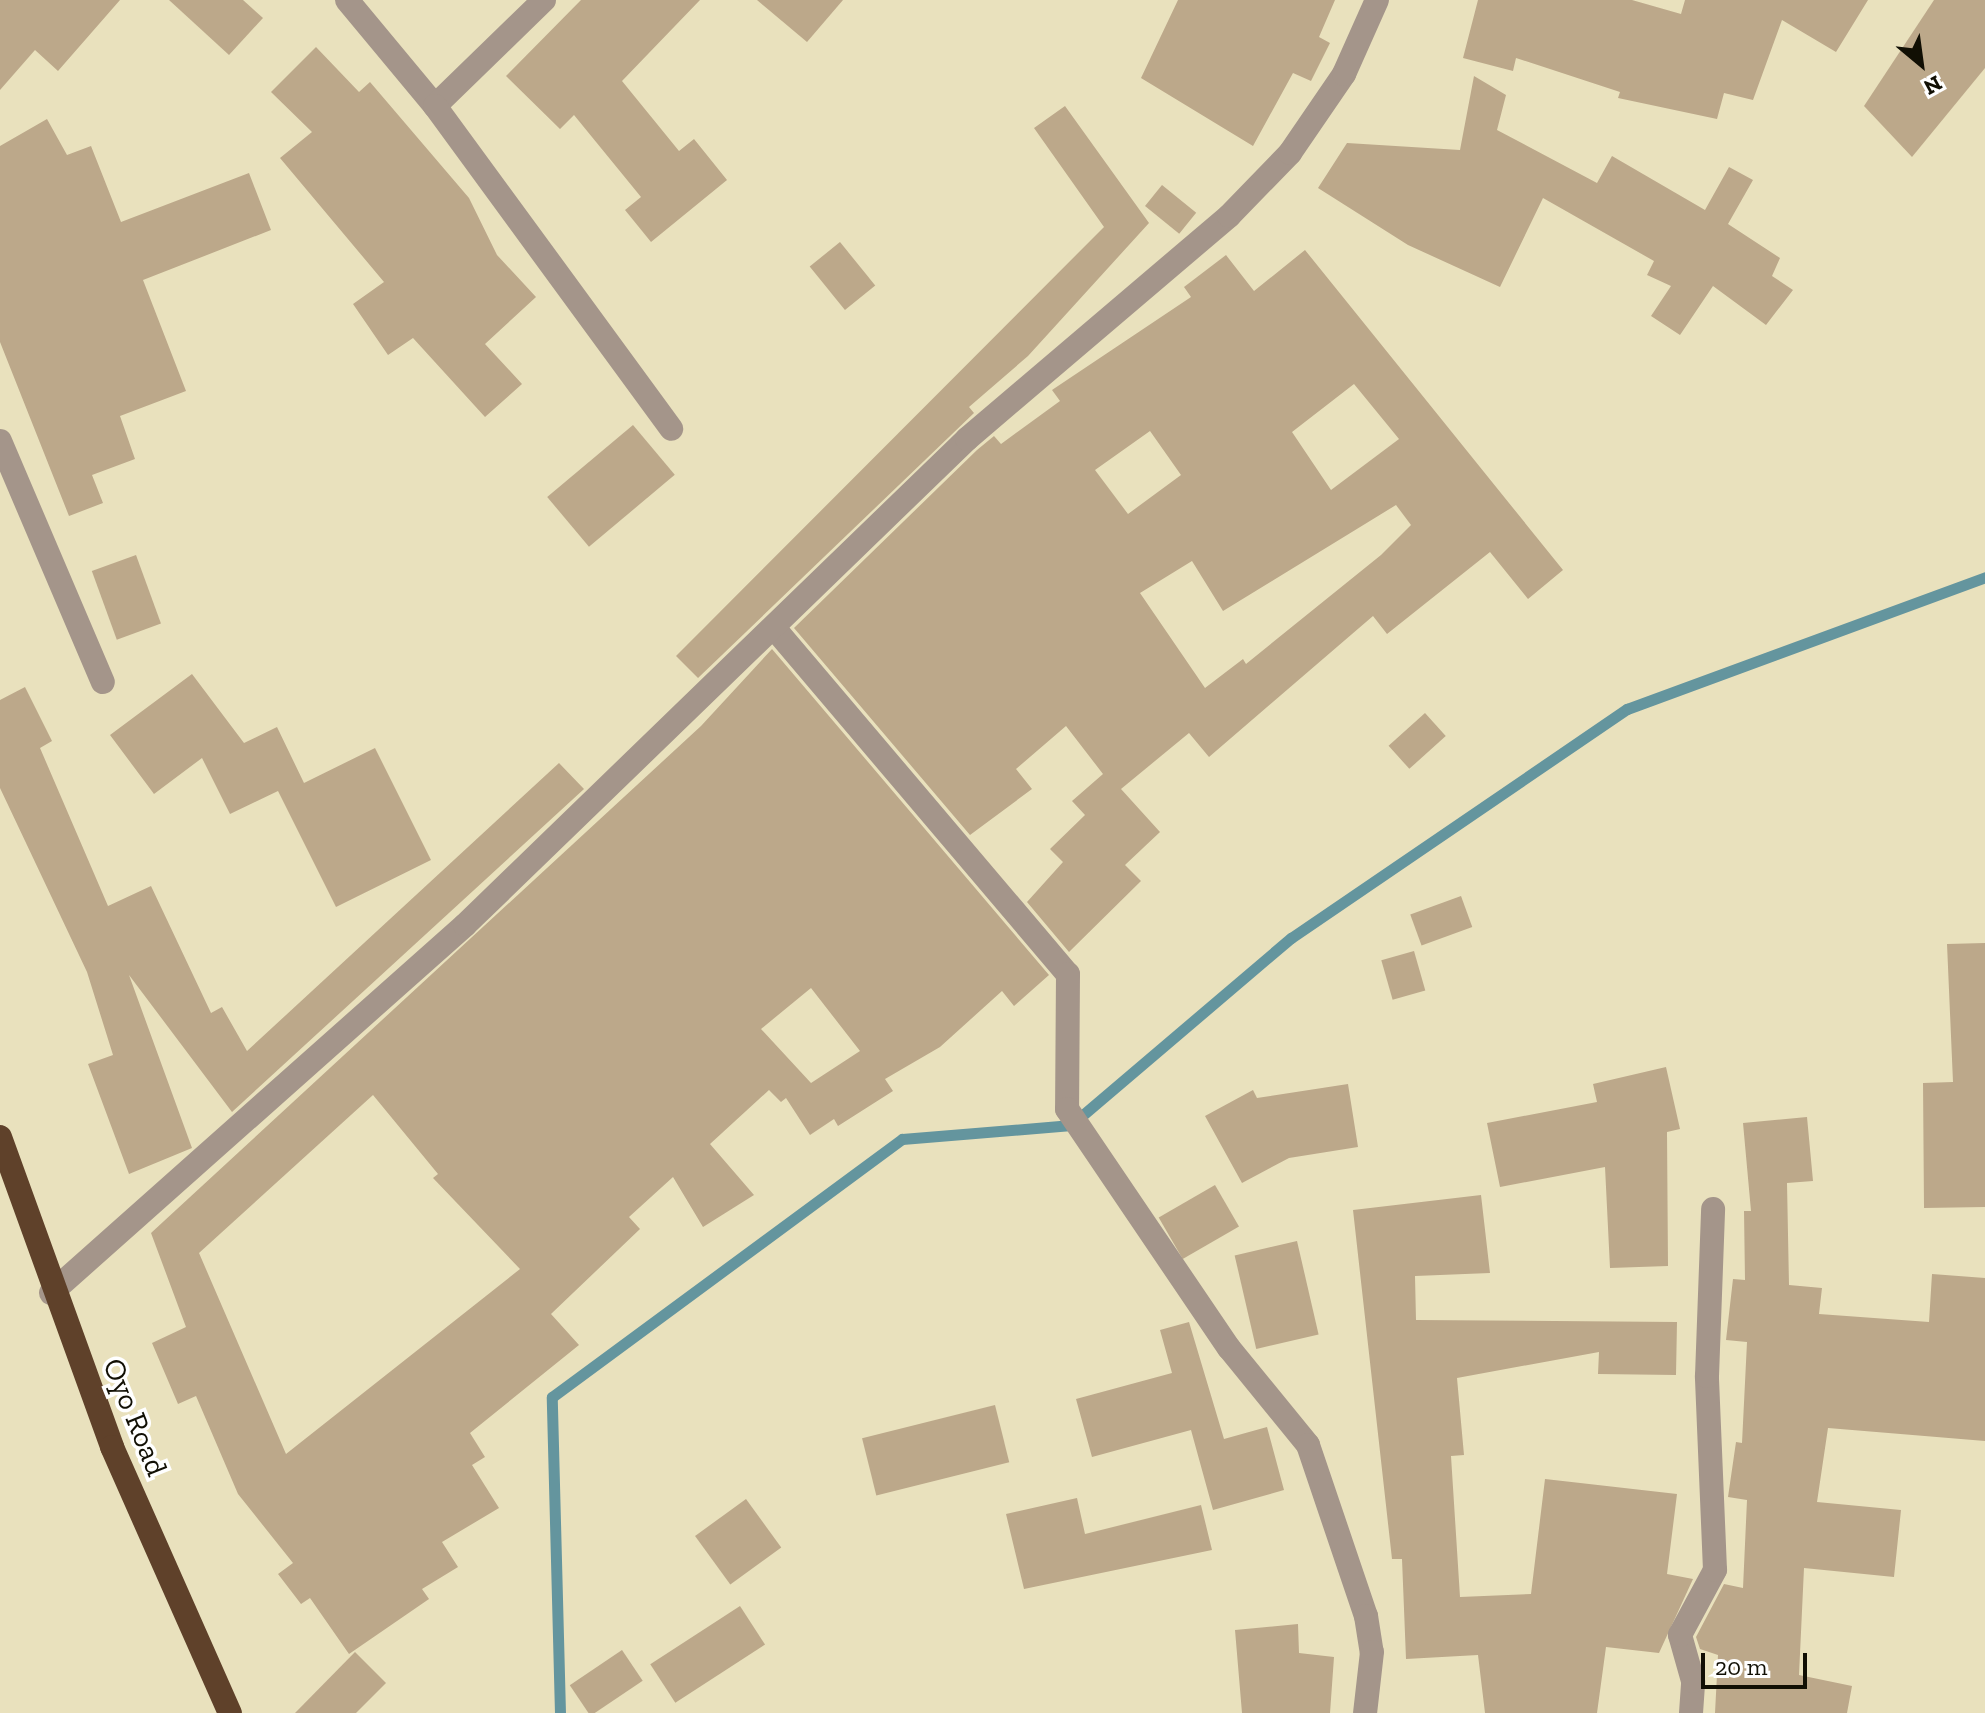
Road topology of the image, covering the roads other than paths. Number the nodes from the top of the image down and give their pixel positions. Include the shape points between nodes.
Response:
1 (347, 0) edge
2 (544, 0) edge
3 (1377, 0) edge
4 (435, 106) junction
5 (671, 429) dead end
6 (0, 441) edge
7 (775, 629) junction
8 (103, 682) dead end
9 (1, 1146) edge
10 (1713, 1209) dead end
11 (51, 1293) junction
12 (230, 1713) edge
13 (1365, 1713) edge
14 (1691, 1713) edge

1 - 4 street
2 - 4 street
3 - 7 street via 1344,74 1280,164 1171,269 1088,330 967,439
4 - 5 street
6 - 8 street
7 - 11 street via 465,925
7 - 13 street via 1068,974 1067,1109 1229,1348 1308,1445 1366,1616 1372,1652
9 - 11 highway, Oyo Road
10 - 14 street via 1707,1376 1715,1570 1680,1635 1693,1681
11 - 12 highway, Oyo Road

